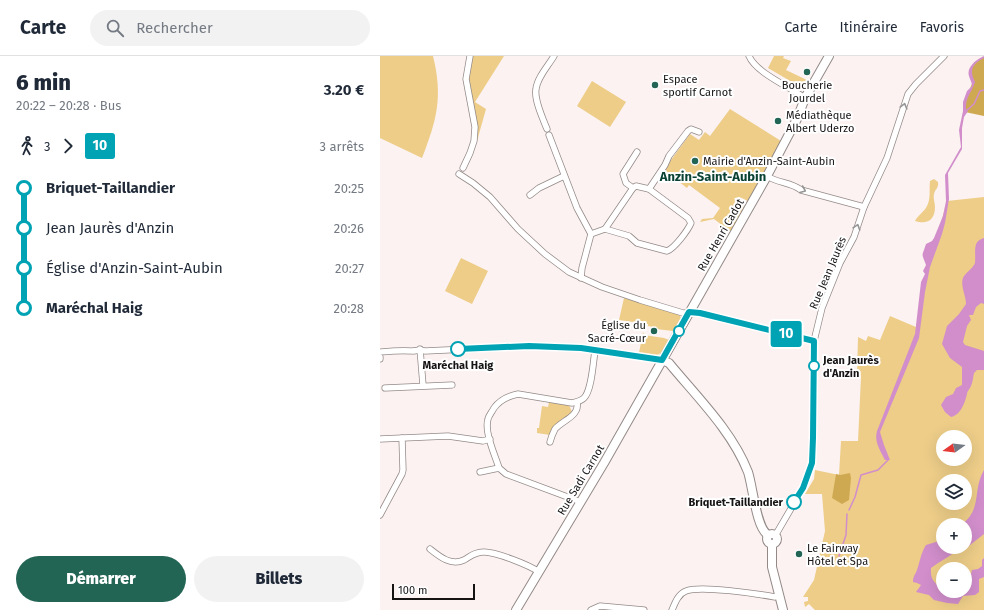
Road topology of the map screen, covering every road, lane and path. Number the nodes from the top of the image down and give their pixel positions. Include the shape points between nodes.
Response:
1 (470, 56) edge
2 (554, 56) edge
3 (749, 56) edge
4 (829, 56) edge
5 (944, 56) edge
6 (805, 98) junction
7 (547, 129) dead end
8 (699, 132) dead end
9 (549, 135) dead end
10 (637, 152) dead end
11 (463, 168) dead end
12 (459, 174) dead end
13 (564, 176) junction
14 (767, 176) junction
15 (633, 188) junction
16 (649, 188) junction
17 (530, 195) dead end
18 (864, 207) junction
19 (605, 229) junction
20 (591, 234) junction
21 (581, 278) junction
22 (689, 312) junction
23 (814, 341) junction
24 (420, 350) junction
25 (595, 351) junction
26 (380, 352) edge
27 (662, 360) junction
28 (452, 384) dead end
29 (422, 385) junction
30 (385, 388) dead end
31 (577, 402) junction
32 (402, 438) junction
33 (380, 439) edge
34 (490, 439) junction
35 (550, 442) dead end
36 (499, 468) junction
37 (480, 472) dead end
38 (581, 502) junction
39 (380, 515) edge
40 (772, 536) junction
41 (430, 549) dead end
42 (538, 572) junction
43 (778, 595) junction
44 (516, 610) edge
45 (591, 610) edge
46 (644, 610) edge
47 (672, 610) edge
48 (783, 610) edge

1 - 11 street via 466,79 475,126 474,141
2 - 7 street via 538,82 535,94
3 - 6 street via 752,63 762,71
4 - 6 main road, Rue Henri Cadot
18 -> 5 street, Rue Jean Jaurès via 887,158 908,94
6 - 14 main road, Rue Henri Cadot via 799,115
8 - 16 street via 691,129 688,131
9 - 13 street
10 - 15 street via 623,174 626,183
12 - 21 street via 490,197 518,230 545,254
13 - 17 street
13 - 20 street
14 -> 18 street via 801,190
14 - 22 main road, Rue Henri Cadot
15 - 16 street
15 - 19 street
16 - 19 street via 691,223 668,252 637,244 629,236
23 -> 18 street, Rue Jean Jaurès via 822,308 840,263 854,237
19 - 20 street
20 - 21 street
21 - 22 street via 640,300 683,313
22 - 23 street
22 - 27 main road, Rue Henri Cadot
23 - 40 street, Rue Jean Jaurès via 812,463 803,488
24 - 25 street via 529,346
24 - 26 street
24 - 29 street
25 - 27 street
25 - 31 street via 589,387 584,398
27 - 38 main road, Rue Sadi Carnot
27 - 40 main road via 669,363 730,437 748,474 761,527
28 - 29 street
29 - 30 street
31 - 34 street via 518,394 503,399 489,415 487,426
31 - 35 street via 576,412 556,429
32 - 33 street
32 - 34 street via 448,436 483,441
32 - 39 street via 402,474
34 - 36 street
36 - 37 street
36 - 38 street via 506,474
38 - 42 main road, Rue Sadi Carnot
40 - 43 main road via 777,538 772,545 772,567
41 - 42 street via 440,557 455,562 464,560 472,554 492,553 527,565
42 - 44 main road, Rue Sadi Carnot
43 - 47 street via 775,597 687,590 675,601
43 - 48 main road
45 - 46 street via 600,606

